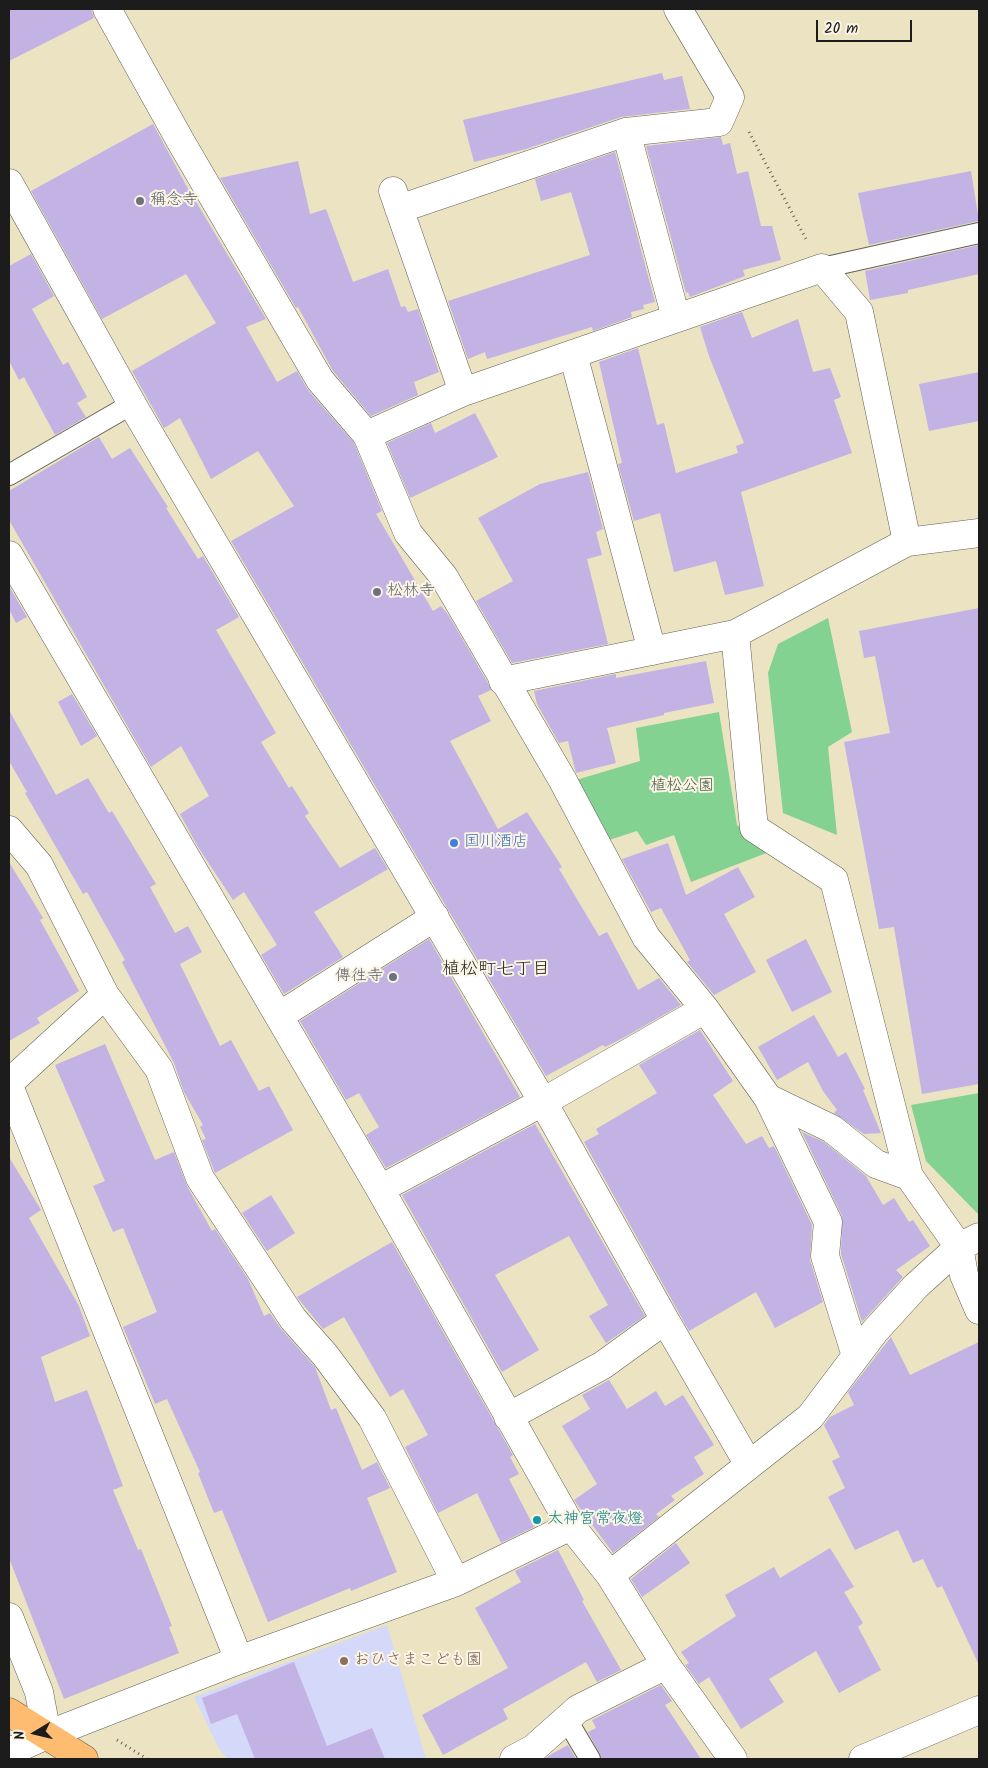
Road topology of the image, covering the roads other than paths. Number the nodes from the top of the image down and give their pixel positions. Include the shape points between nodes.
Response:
1 (107, 9) edge
2 (678, 9) edge
3 (626, 132) junction
4 (9, 183) edge
5 (979, 232) edge
6 (822, 268) junction
7 (676, 318) junction
8 (573, 354) junction
9 (463, 392) junction
10 (132, 404) junction
11 (367, 436) junction
12 (9, 475) edge
13 (979, 533) edge
14 (908, 542) junction
15 (10, 559) edge
16 (735, 634) junction
17 (652, 651) junction
18 (503, 681) junction
19 (9, 830) edge
20 (435, 917) junction
21 (105, 995) junction
22 (705, 1009) junction
23 (279, 1016) junction
24 (9, 1085) edge
25 (768, 1098) junction
26 (544, 1102) junction
27 (909, 1176) junction
28 (380, 1189) junction
29 (969, 1242) edge
30 (979, 1310) edge
31 (665, 1320) junction
32 (856, 1356) junction
33 (508, 1417) junction
34 (749, 1465) junction
35 (571, 1526) junction
36 (610, 1575) junction
37 (456, 1582) junction
38 (9, 1617) edge
39 (239, 1660) junction
40 (666, 1665) junction
41 (979, 1710) edge
42 (9, 1712) edge
43 (567, 1720) junction
44 (46, 1735) junction
45 (9, 1752) edge
46 (84, 1759) edge
47 (514, 1759) edge
48 (590, 1759) edge
49 (733, 1759) edge
50 (863, 1759) edge

1 - 11 street via 320,380
2 - 3 street via 730,97 719,122
3 - 7 street
3 - 9 street via 396,200
4 - 10 street
5 - 6 lane
6 - 7 street
6 - 14 street via 858,312
7 - 8 street
8 - 9 street
8 - 17 street
9 - 11 street
10 - 12 lane
10 - 20 street
11 - 18 street via 408,533 444,577
13 - 14 street
14 - 16 street
15 - 23 street
16 - 17 street
16 - 27 street via 754,828 834,880
17 - 18 street
18 - 22 street via 562,779 646,936
19 - 21 street via 39,865
20 - 23 street
20 - 26 street
21 - 24 street
21 - 37 street via 159,1069 200,1178 293,1319 325,1355 372,1418
22 - 25 street
22 - 26 street
23 - 28 street
24 - 39 street
25 - 27 street via 832,1130 876,1164
25 - 32 street via 828,1222 824,1256
26 - 28 street
26 - 31 street
27 - 29 street
28 - 33 street
29 - 30 street via 964,1275
29 - 32 street via 916,1286
31 - 33 street via 603,1365
31 - 34 street
32 - 34 street via 810,1417
33 - 35 street
34 - 36 street
35 - 36 street
35 - 37 street
36 - 40 street
37 - 39 street
38 - 44 street via 39,1692
39 - 44 street
40 - 43 street via 578,1709
40 - 49 street
41 - 50 street
42 - 44 main road
43 - 47 street via 533,1749
43 - 48 lane
44 - 45 street
44 - 46 main road

